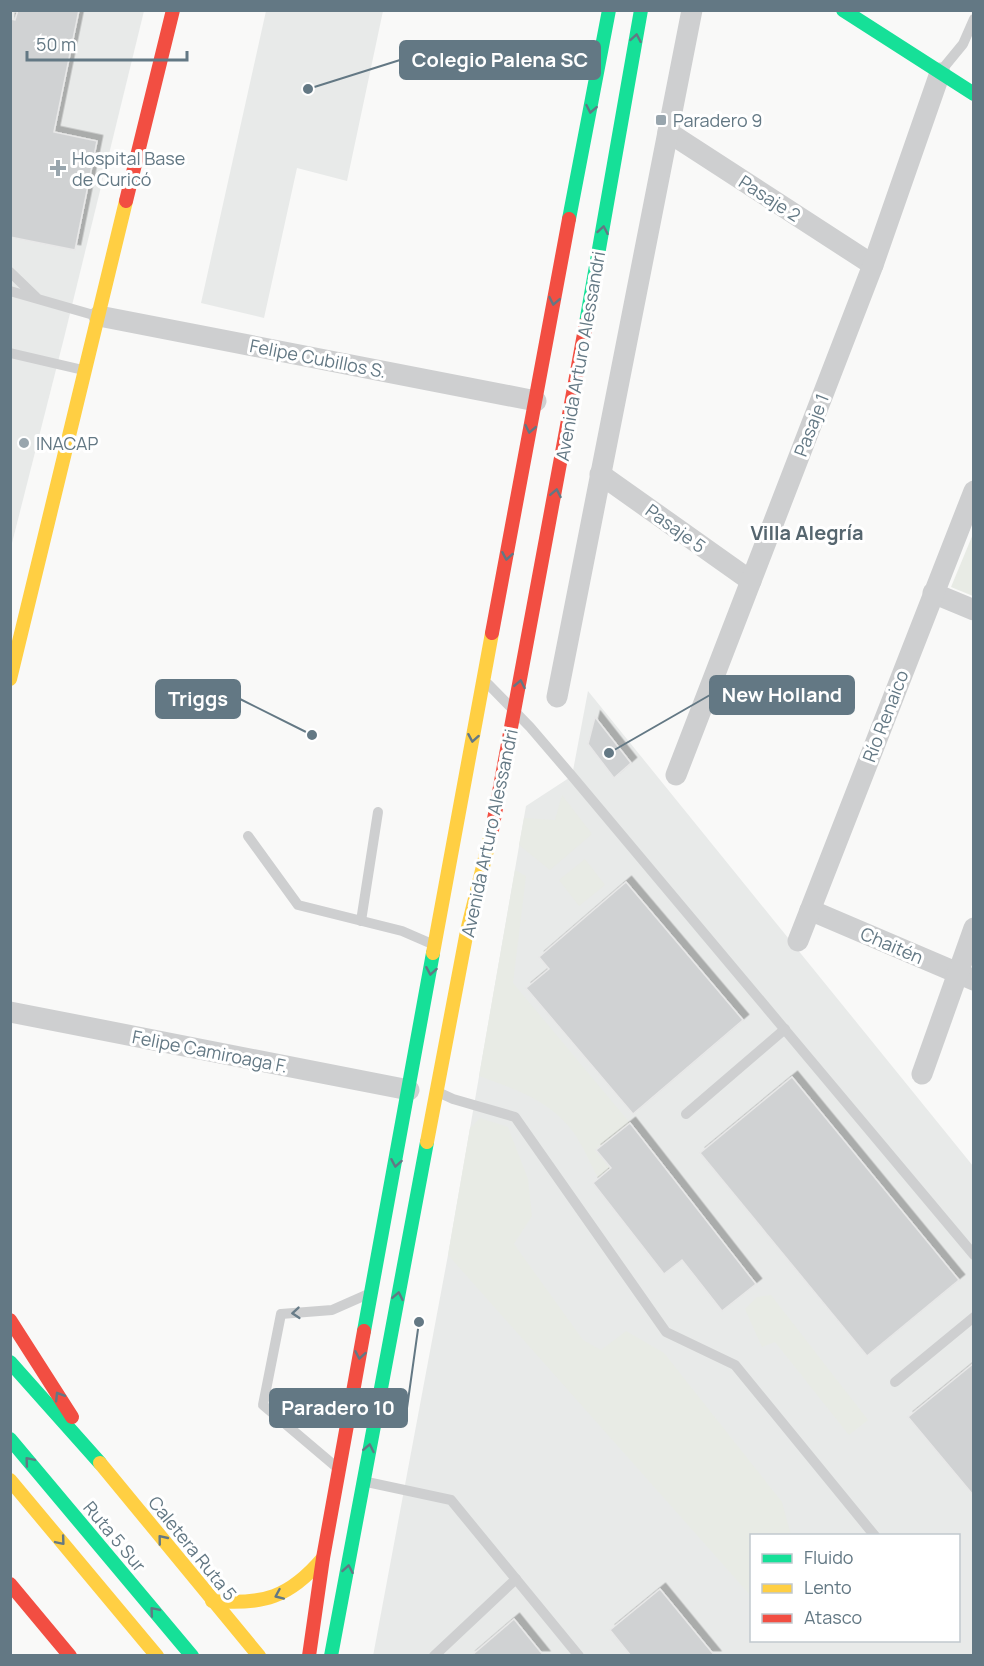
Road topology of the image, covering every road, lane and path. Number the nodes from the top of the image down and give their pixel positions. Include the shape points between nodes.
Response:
1 (173, 10) edge
2 (609, 10) edge
3 (641, 10) edge
4 (692, 10) edge
5 (843, 10) edge
6 (974, 19) edge
7 (940, 73) junction
8 (974, 94) edge
9 (668, 132) junction
10 (873, 265) junction
11 (10, 272) edge
12 (10, 291) edge
13 (37, 298) junction
14 (99, 316) junction
15 (10, 353) edge
16 (86, 371) junction
17 (536, 401) junction
18 (600, 474) junction
19 (974, 491) edge
20 (751, 582) junction
21 (933, 593) junction
22 (974, 610) edge
23 (10, 680) edge
24 (484, 680) junction
25 (557, 697) dead end
26 (515, 712) junction
27 (676, 775) dead end
28 (378, 812) dead end
29 (248, 836) dead end
30 (810, 910) junction
31 (361, 921) junction
32 (974, 928) edge
33 (798, 941) dead end
34 (435, 945) junction
35 (965, 976) edge
36 (10, 1012) edge
37 (785, 1029) junction
38 (922, 1074) dead end
39 (409, 1090) junction
40 (438, 1092) junction
41 (686, 1114) dead end
42 (974, 1255) edge
43 (372, 1292) junction
44 (974, 1317) edge
45 (10, 1320) edge
46 (10, 1362) edge
47 (895, 1382) dead end
48 (10, 1439) edge
49 (100, 1463) junction
50 (339, 1469) junction
51 (10, 1480) edge
52 (363, 1481) junction
53 (873, 1534) edge
54 (323, 1558) junction
55 (516, 1579) junction
56 (10, 1584) edge
57 (212, 1601) junction
58 (338, 1627) junction
59 (70, 1656) edge
60 (157, 1656) edge
61 (192, 1656) edge
62 (259, 1656) edge
63 (309, 1656) edge
64 (331, 1656) edge
65 (340, 1656) edge
66 (434, 1656) edge
67 (579, 1656) edge

1 - 14 main road
2 -> 17 main road, Avenida Arturo Alessandri
26 -> 3 main road, Avenida Arturo Alessandri
4 - 9 street
5 - 7 main road
6 - 7 lane via 963,44
7 - 8 main road
7 - 10 street, Pasaje 1
9 - 10 street, Pasaje 2
9 - 18 street
10 - 20 street, Pasaje 1
11 - 13 lane
12 - 13 lane
13 - 14 lane
14 - 16 main road
14 - 17 street, Felipe Cubillos S.
15 - 16 lane
16 - 23 main road
17 -> 24 main road, Avenida Arturo Alessandri
18 - 20 street, Pasaje 5
18 - 25 street
19 - 21 street, Río Renaico
20 - 27 street, Pasaje 1
21 - 22 street
21 - 30 street, Río Renaico
24 - 26 lane
24 -> 34 main road, Avenida Arturo Alessandri
26 - 37 lane
26 - 40 main road, Avenida Arturo Alessandri via 498,804 467,931
28 - 31 lane
29 - 31 lane via 298,905
30 - 33 street, Río Renaico
30 - 35 street, Chaitén
31 - 34 lane via 402,931
32 - 35 street
34 -> 39 main road, Avenida Arturo Alessandri
35 - 38 street
36 - 39 street, Felipe Camiroaga F.
37 - 41 lane
37 - 42 lane
39 -> 43 main road, Avenida Arturo Alessandri
52 -> 40 main road, Avenida Arturo Alessandri
40 - 53 lane via 515,1117 666,1332 735,1365
43 -> 50 main road, Avenida Arturo Alessandri
43 -> 50 lane via 332,1310 281,1314 263,1405
44 - 47 lane
49 -> 45 main road
46 - 49 main road
61 -> 48 main road, Ruta 5 Sur
57 -> 49 main road, Caletera Ruta 5
50 - 54 main road, Avenida Arturo Alessandri
51 -> 60 main road
52 - 55 lane via 451,1500
58 -> 52 main road, Avenida Arturo Alessandri
54 -> 57 main road via 311,1574 273,1599 256,1603
54 - 63 main road, Avenida Arturo Alessandri
55 - 66 lane
55 - 67 lane
56 - 59 main road
57 - 62 main road, Caletera Ruta 5
58 - 64 main road, Avenida Arturo Alessandri
58 - 65 main road

